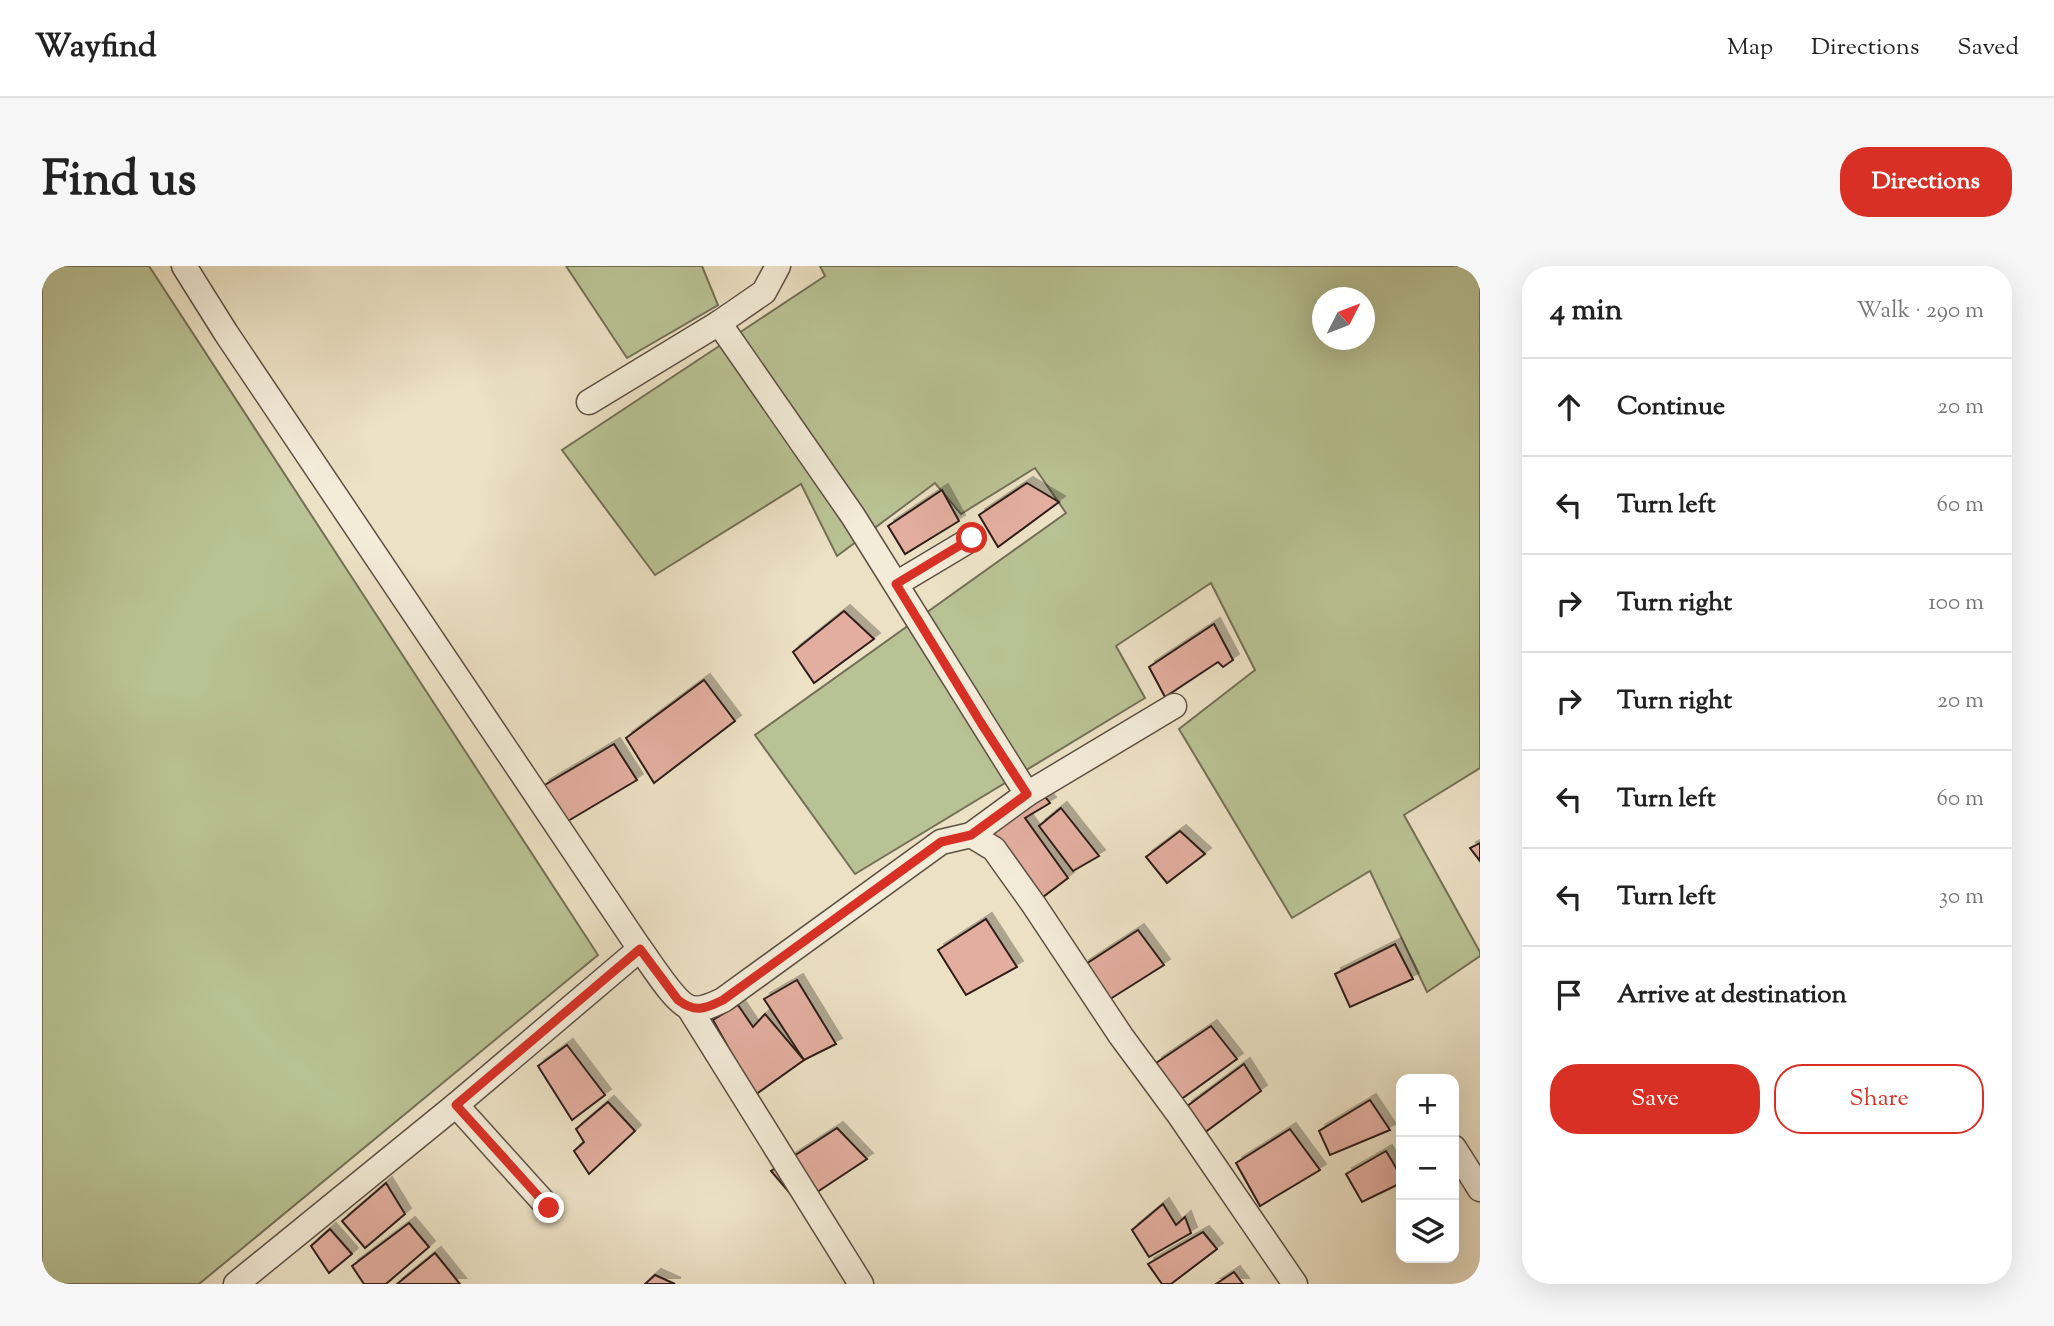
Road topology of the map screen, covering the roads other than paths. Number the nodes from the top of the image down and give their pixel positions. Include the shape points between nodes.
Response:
1 (184, 266) edge
2 (778, 266) edge
3 (719, 323) junction
4 (589, 402) dead end
5 (972, 538) dead end
6 (896, 584) junction
7 (1174, 706) dead end
8 (1027, 794) junction
9 (971, 835) junction
10 (640, 949) junction
11 (689, 1008) junction
12 (456, 1105) junction
13 (1459, 1156) edge
14 (1480, 1189) edge
15 (549, 1208) dead end
16 (236, 1284) edge
17 (861, 1284) edge
18 (1295, 1284) edge

1 - 10 street
2 - 3 street via 764,292
3 - 4 street
3 - 6 street
5 - 6 street
6 - 8 street
7 - 8 street
8 - 9 street
9 - 11 street via 941,842 723,1000
9 - 18 street via 994,849
10 - 11 street
10 - 12 street
11 - 17 street
12 - 15 street
12 - 16 street
13 - 14 street

